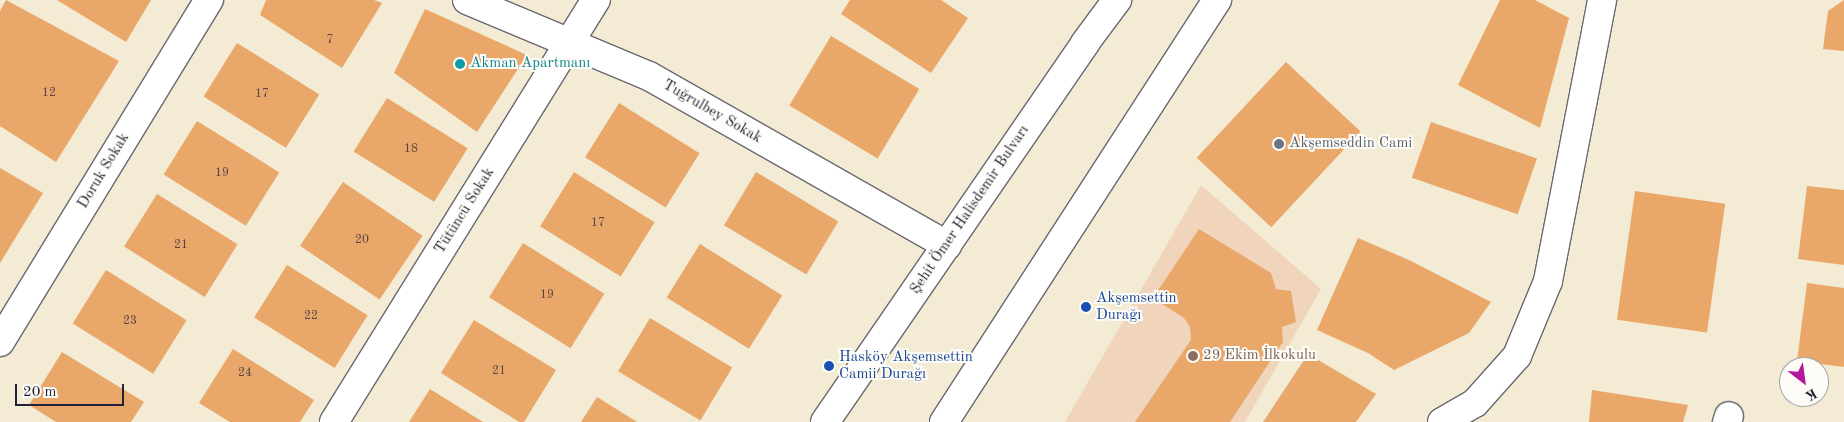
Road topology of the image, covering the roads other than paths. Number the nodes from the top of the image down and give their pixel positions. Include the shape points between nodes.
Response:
1 (209, 0) edge
2 (467, 0) edge
3 (596, 0) edge
4 (1117, 0) edge
5 (1217, 0) edge
6 (1602, 0) edge
7 (569, 43) junction
8 (946, 245) junction
9 (0, 342) edge
10 (334, 422) edge
11 (825, 422) edge
12 (944, 422) edge
13 (1442, 422) edge

1 - 9 main road, Doruk Sokak
2 - 7 main road, Tuğrulbey Sokak
3 - 7 main road, Tütüncü Sokak
4 - 8 main road, Şehit Ömer Halisdemir Bulvarı
5 - 12 main road
6 - 13 main road via 1548,281 1517,356 1475,403
7 - 8 main road, Tuğrulbey Sokak via 649,76
7 - 10 main road, Tütüncü Sokak
8 - 11 main road, Şehit Ömer Halisdemir Bulvarı

